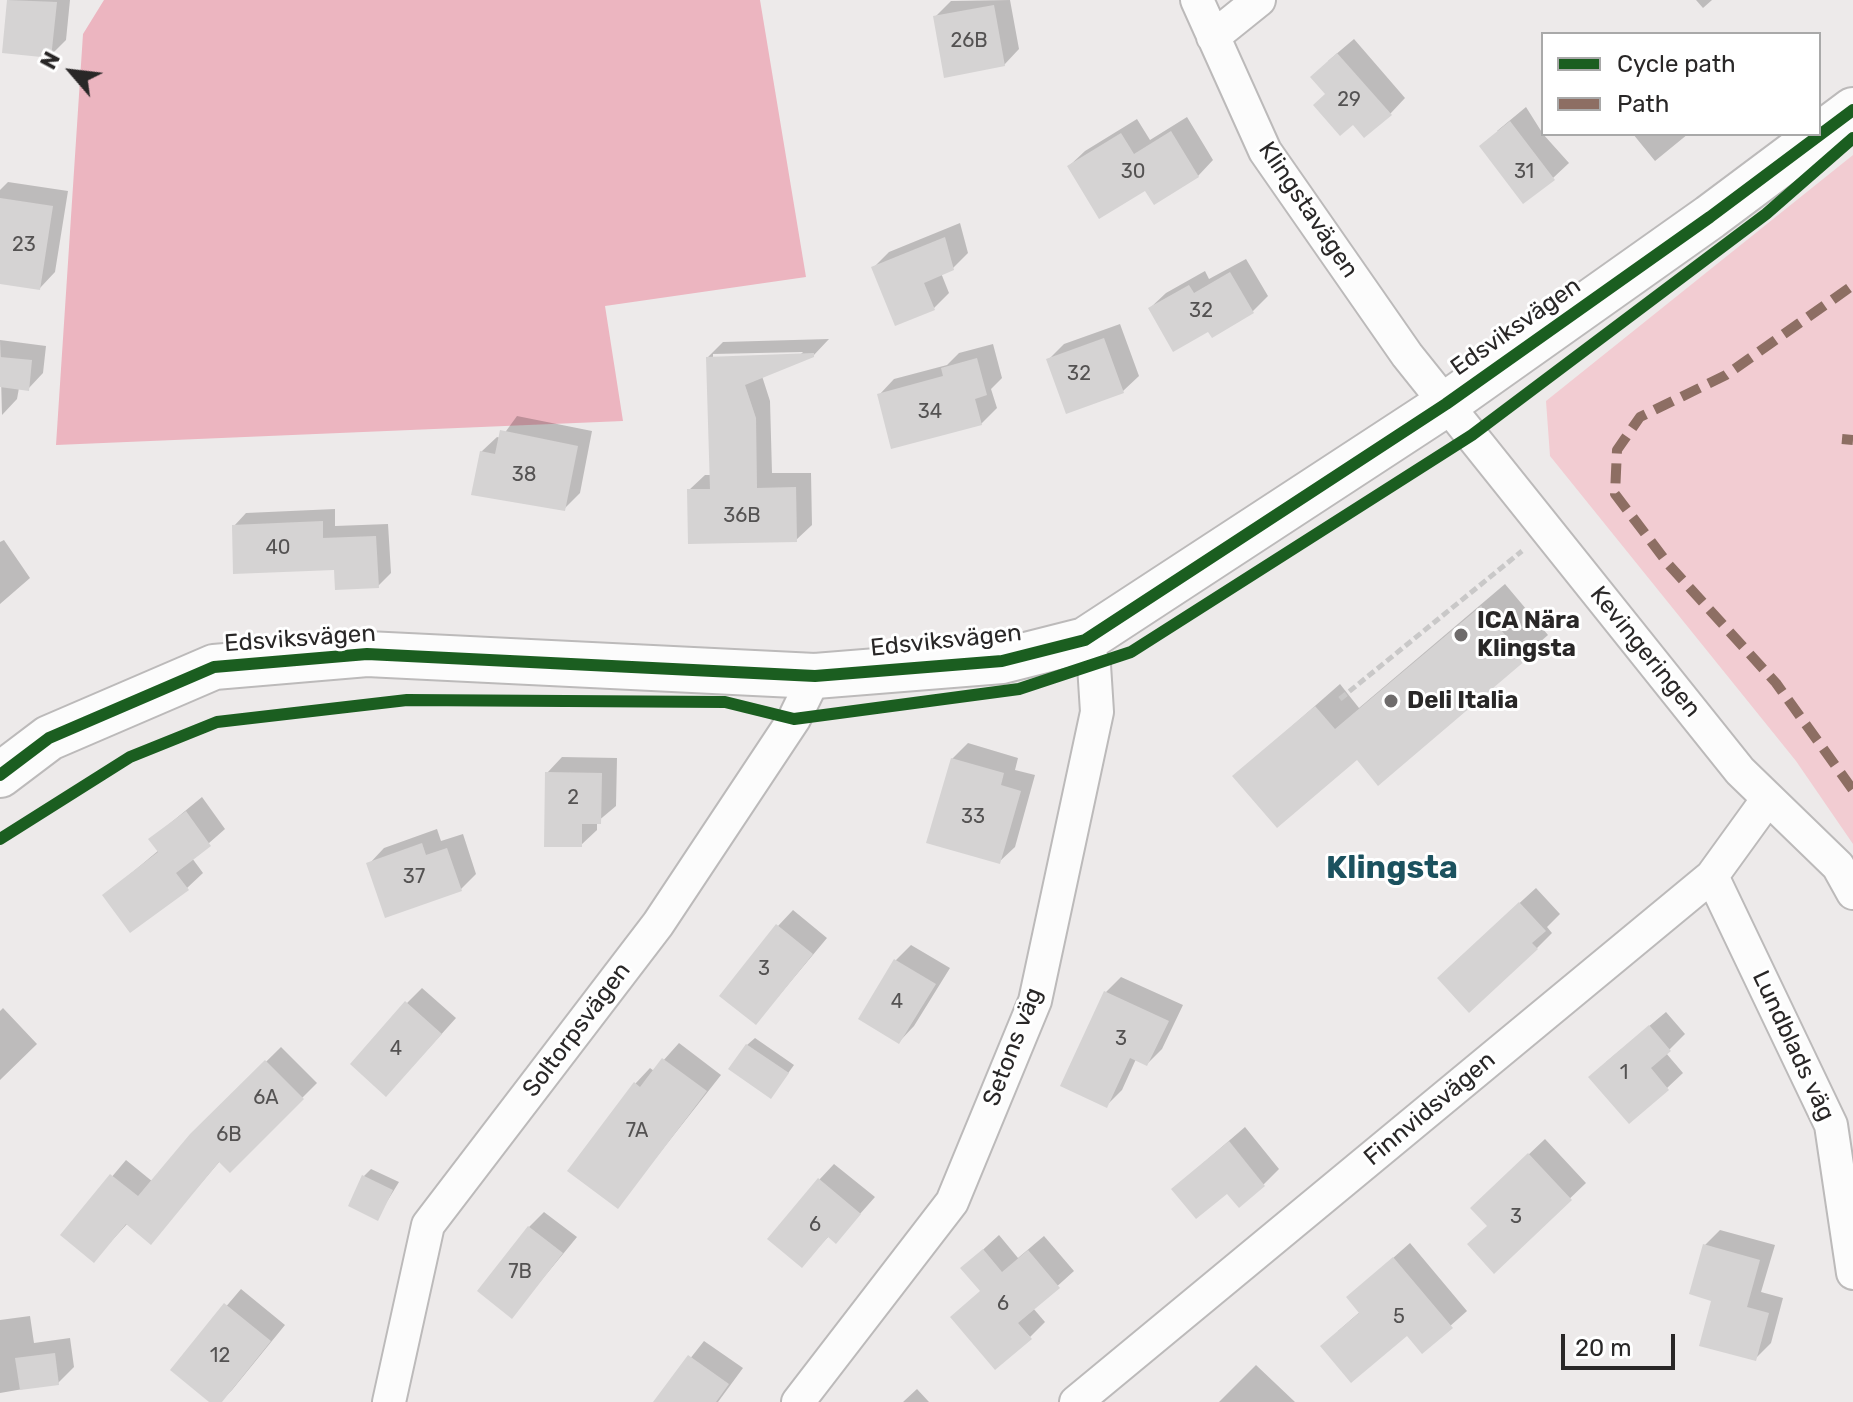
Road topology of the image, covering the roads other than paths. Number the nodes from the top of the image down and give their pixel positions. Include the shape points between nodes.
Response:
1 (1197, 0) edge
2 (1259, 0) edge
3 (1213, 37) junction
4 (1853, 110) edge
5 (1821, 134) edge
6 (1818, 136) edge
7 (1446, 404) junction
8 (1085, 640) junction
9 (815, 676) junction
10 (0, 775) edge
11 (1767, 800) junction
12 (1712, 876) junction
13 (1853, 893) edge
14 (1853, 1273) edge
15 (389, 1402) edge
16 (798, 1402) edge
17 (1076, 1402) edge

1 - 3 street, Klingstavägen
2 - 3 street
3 - 7 street, Klingstavägen via 1265,151
4 - 5 street, Edsviksvägen
6 - 7 street, Edsviksvägen
7 - 8 street, Edsviksvägen
7 - 11 street, Kevingeringen
8 - 9 street, Edsviksvägen via 1002,661
8 - 16 street, Setons väg via 1094,665 1097,712 1035,1001 952,1202
9 - 10 street, Edsviksvägen via 367,654 214,667 49,738
9 - 15 street, Soltorpsvägen via 794,719 658,924 428,1225
11 - 12 street, Finnvidsvägen
11 - 13 street, Kevingeringen via 1838,866
12 - 14 street, Lundblads väg via 1831,1125
12 - 17 street, Finnvidsvägen

